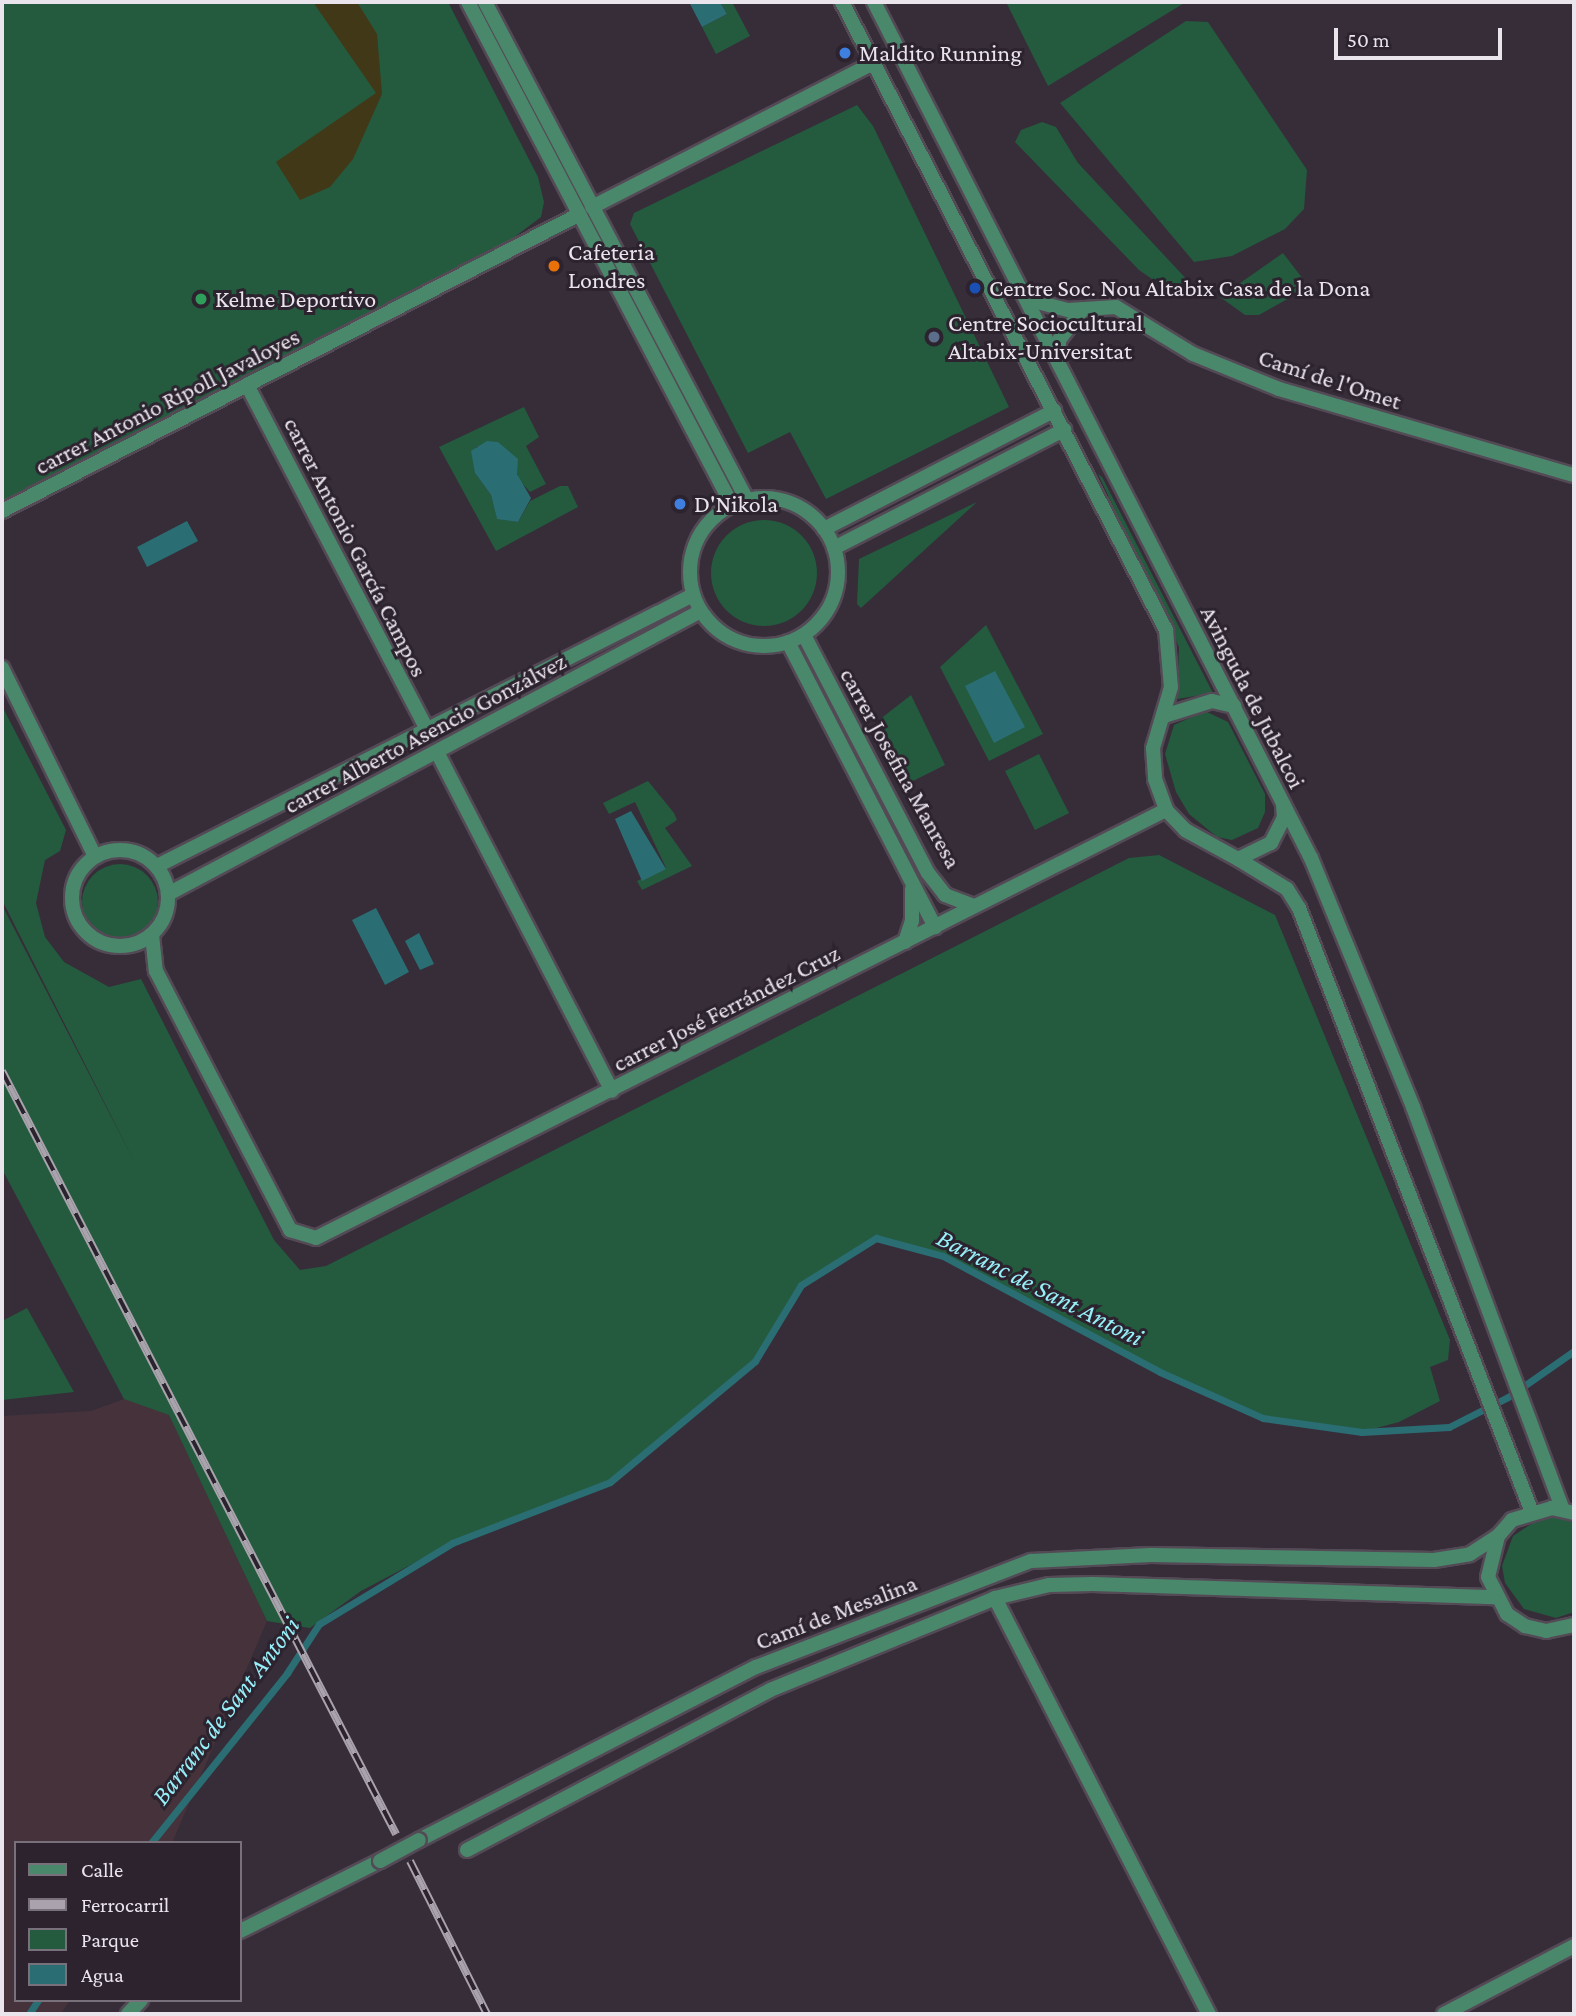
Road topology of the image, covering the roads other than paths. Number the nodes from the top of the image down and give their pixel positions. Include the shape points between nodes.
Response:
1 (468, 2) edge
2 (485, 2) edge
3 (842, 2) edge
4 (874, 2) edge
5 (873, 63) junction
6 (592, 207) junction
7 (578, 215) junction
8 (1026, 299) junction
9 (1083, 309) junction
10 (1058, 363) junction
11 (247, 386) junction
12 (1054, 411) junction
13 (1063, 430) junction
14 (1574, 475) edge
15 (747, 500) junction
16 (732, 505) junction
17 (2, 511) edge
18 (824, 529) junction
19 (834, 548) junction
20 (693, 595) junction
21 (701, 611) junction
22 (804, 635) junction
23 (788, 642) junction
24 (2, 668) edge
25 (1234, 706) junction
26 (1164, 716) junction
27 (427, 730) junction
28 (438, 754) junction
29 (1282, 802) junction
30 (1166, 810) junction
31 (95, 856) junction
32 (1238, 859) junction
33 (157, 866) junction
34 (911, 881) junction
35 (168, 894) junction
36 (974, 906) junction
37 (935, 927) junction
38 (152, 935) junction
39 (905, 942) junction
40 (612, 1091) junction
41 (1531, 1510) junction
42 (1569, 1512) edge
43 (1498, 1536) junction
44 (1495, 1597) junction
45 (995, 1598) junction
46 (1574, 1626) edge
47 (467, 1850) dead end
48 (242, 1930) edge
49 (1574, 1946) edge
50 (1209, 2014) edge
51 (1444, 2014) edge

1 - 7 street
2 - 6 street
3 - 5 street, Avinguda de Jubalcoi
4 - 8 street, Avinguda de Jubalcoi
5 - 6 street
5 - 12 street, Avinguda de Jubalcoi
6 - 15 street
7 - 11 street, carrer Antonio Ripoll Javaloyes
7 - 16 street
8 - 9 street, Camí de l'Omet
8 - 10 street, Avinguda de Jubalcoi
9 - 10 street via 1059,340
9 - 14 street, Camí de l'Omet via 1116,306 1193,354 1279,388
10 - 25 street, Avinguda de Jubalcoi
11 - 17 street, carrer Antonio Ripoll Javaloyes
11 - 27 street, carrer Antonio García Campos
12 - 13 street, Avinguda de Jubalcoi
12 - 18 street
13 - 19 street
13 - 26 street, Avinguda de Jubalcoi via 1166,630 1171,687
15 - 16 street
15 - 18 street via 796,505
16 - 20 street via 700,535 691,563
18 - 19 street
19 - 22 street via 834,597
20 - 21 street
20 - 27 street, carrer Alberto Asencio Gonzálvez
21 - 23 street via 738,641
21 - 28 street, carrer Alberto Asencio Gonzálvez
22 - 23 street
22 - 36 street, carrer Josefina Manresa via 928,873 945,895
23 - 34 street, carrer Josefina Manresa
24 - 31 street
25 - 26 street via 1212,701
25 - 29 street, Avinguda de Jubalcoi
26 - 30 street, Avinguda de Jubalcoi via 1153,748 1155,779
27 - 33 street, carrer Alberto Asencio Gonzálvez
28 - 35 street, carrer Alberto Asencio Gonzálvez
28 - 40 street
29 - 32 street, Avinguda de Jubalcoi via 1279,833 1262,850
29 - 42 street via 1345,934
30 - 32 street, Avinguda de Jubalcoi via 1185,830
30 - 36 street, carrer José Ferrández Cruz
31 - 33 street via 128,850
31 - 38 street via 74,881 74,915 83,929 108,945 131,944
32 - 41 street via 1287,889 1299,908 1467,1333
33 - 35 street
34 - 37 street, carrer Josefina Manresa
34 - 39 street via 912,921
35 - 38 street via 167,909
36 - 37 street, carrer José Ferrández Cruz
37 - 39 street, carrer José Ferrández Cruz
38 - 40 street, carrer José Ferrández Cruz via 156,971 169,998 290,1230 304,1237 328,1235
39 - 40 street, carrer José Ferrández Cruz
41 - 42 street
41 - 43 street, Camí de Mesalina
43 - 44 street via 1489,1566
43 - 48 street, Camí de Mesalina, bridge via 1470,1554 1434,1560 1151,1555 1031,1561 756,1667
44 - 45 street via 1093,1584 1049,1585
44 - 46 street via 1525,1626 1546,1631
45 - 47 street via 770,1690
45 - 50 street
49 - 51 street

